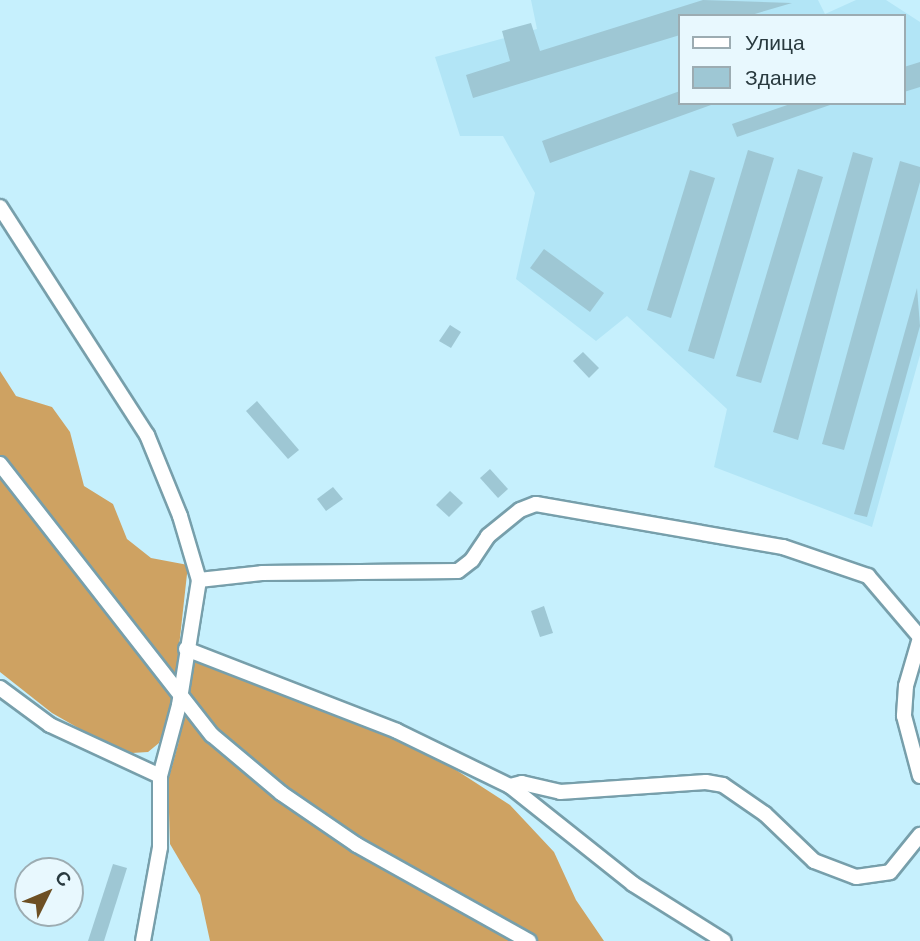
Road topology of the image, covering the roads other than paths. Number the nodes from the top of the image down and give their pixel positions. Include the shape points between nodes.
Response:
1 (0, 206) edge
2 (0, 464) edge
3 (199, 580) junction
4 (920, 638) edge
5 (186, 649) junction
6 (0, 688) edge
7 (180, 696) junction
8 (160, 776) junction
9 (920, 776) edge
10 (510, 786) junction
11 (920, 835) edge
12 (143, 941) edge
13 (529, 941) edge
14 (724, 941) edge

1 - 3 street via 147,435 180,516
2 - 7 street
3 - 4 street via 262,573 458,570 472,560 488,536 520,510 536,504 783,547 868,576
3 - 5 street
4 - 9 street via 906,685 904,716
5 - 7 street
5 - 10 street via 397,731
6 - 8 street via 50,725
7 - 8 street
7 - 13 street via 212,735 312,816
8 - 12 street via 160,847
10 - 11 street via 522,783 560,792 706,782 723,786 765,814 814,861 856,877 890,872
10 - 14 street via 633,884

